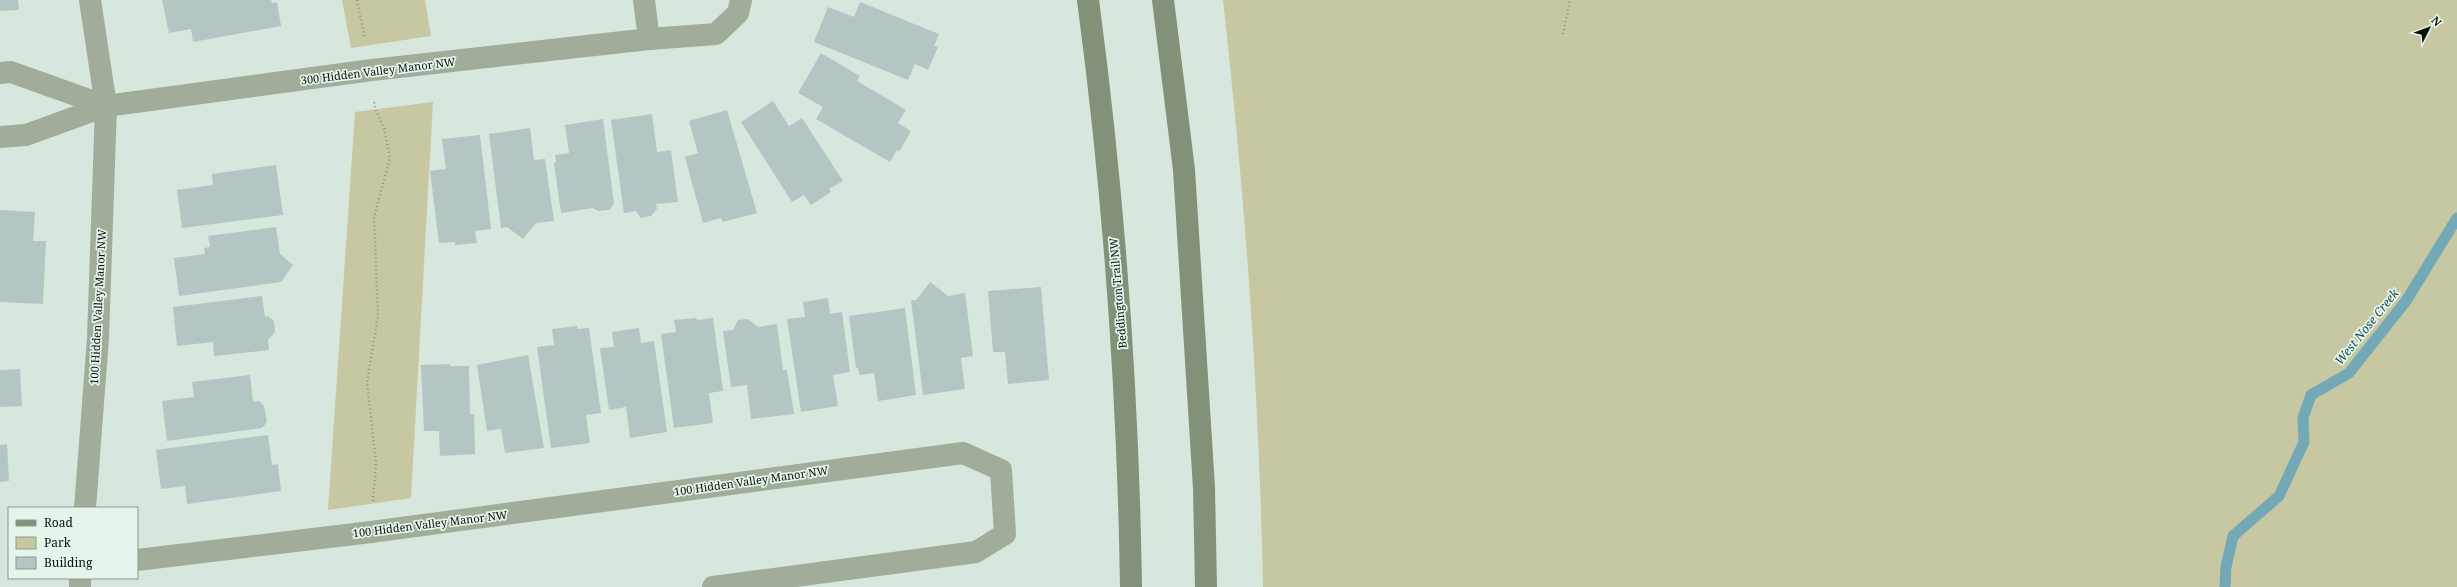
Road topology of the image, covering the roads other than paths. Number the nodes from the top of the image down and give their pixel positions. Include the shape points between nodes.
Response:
1 (90, 0) edge
2 (644, 0) edge
3 (741, 0) edge
4 (1088, 0) edge
5 (1163, 0) edge
6 (650, 39) junction
7 (0, 73) edge
8 (106, 106) junction
9 (0, 137) edge
10 (85, 507) edge
11 (138, 560) edge
12 (713, 587) edge
13 (1131, 587) edge
14 (1206, 587) edge

1 - 8 street, 100 Hidden Valley Manor NW
2 - 6 street
3 - 6 street, 300 Hidden Valley Manor NW via 738,13 716,34
4 - 13 main road, Beddington Trail NW via 1103,118 1120,303 1129,466
5 - 14 main road via 1184,170 1204,488
6 - 8 street, 300 Hidden Valley Manor NW via 372,70
7 - 8 street via 11,72
8 - 9 street via 26,136
8 - 10 street, 100 Hidden Valley Manor NW via 98,338
11 - 12 street, 100 Hidden Valley Manor NW via 371,532 963,453 1001,470 1005,534 976,552

